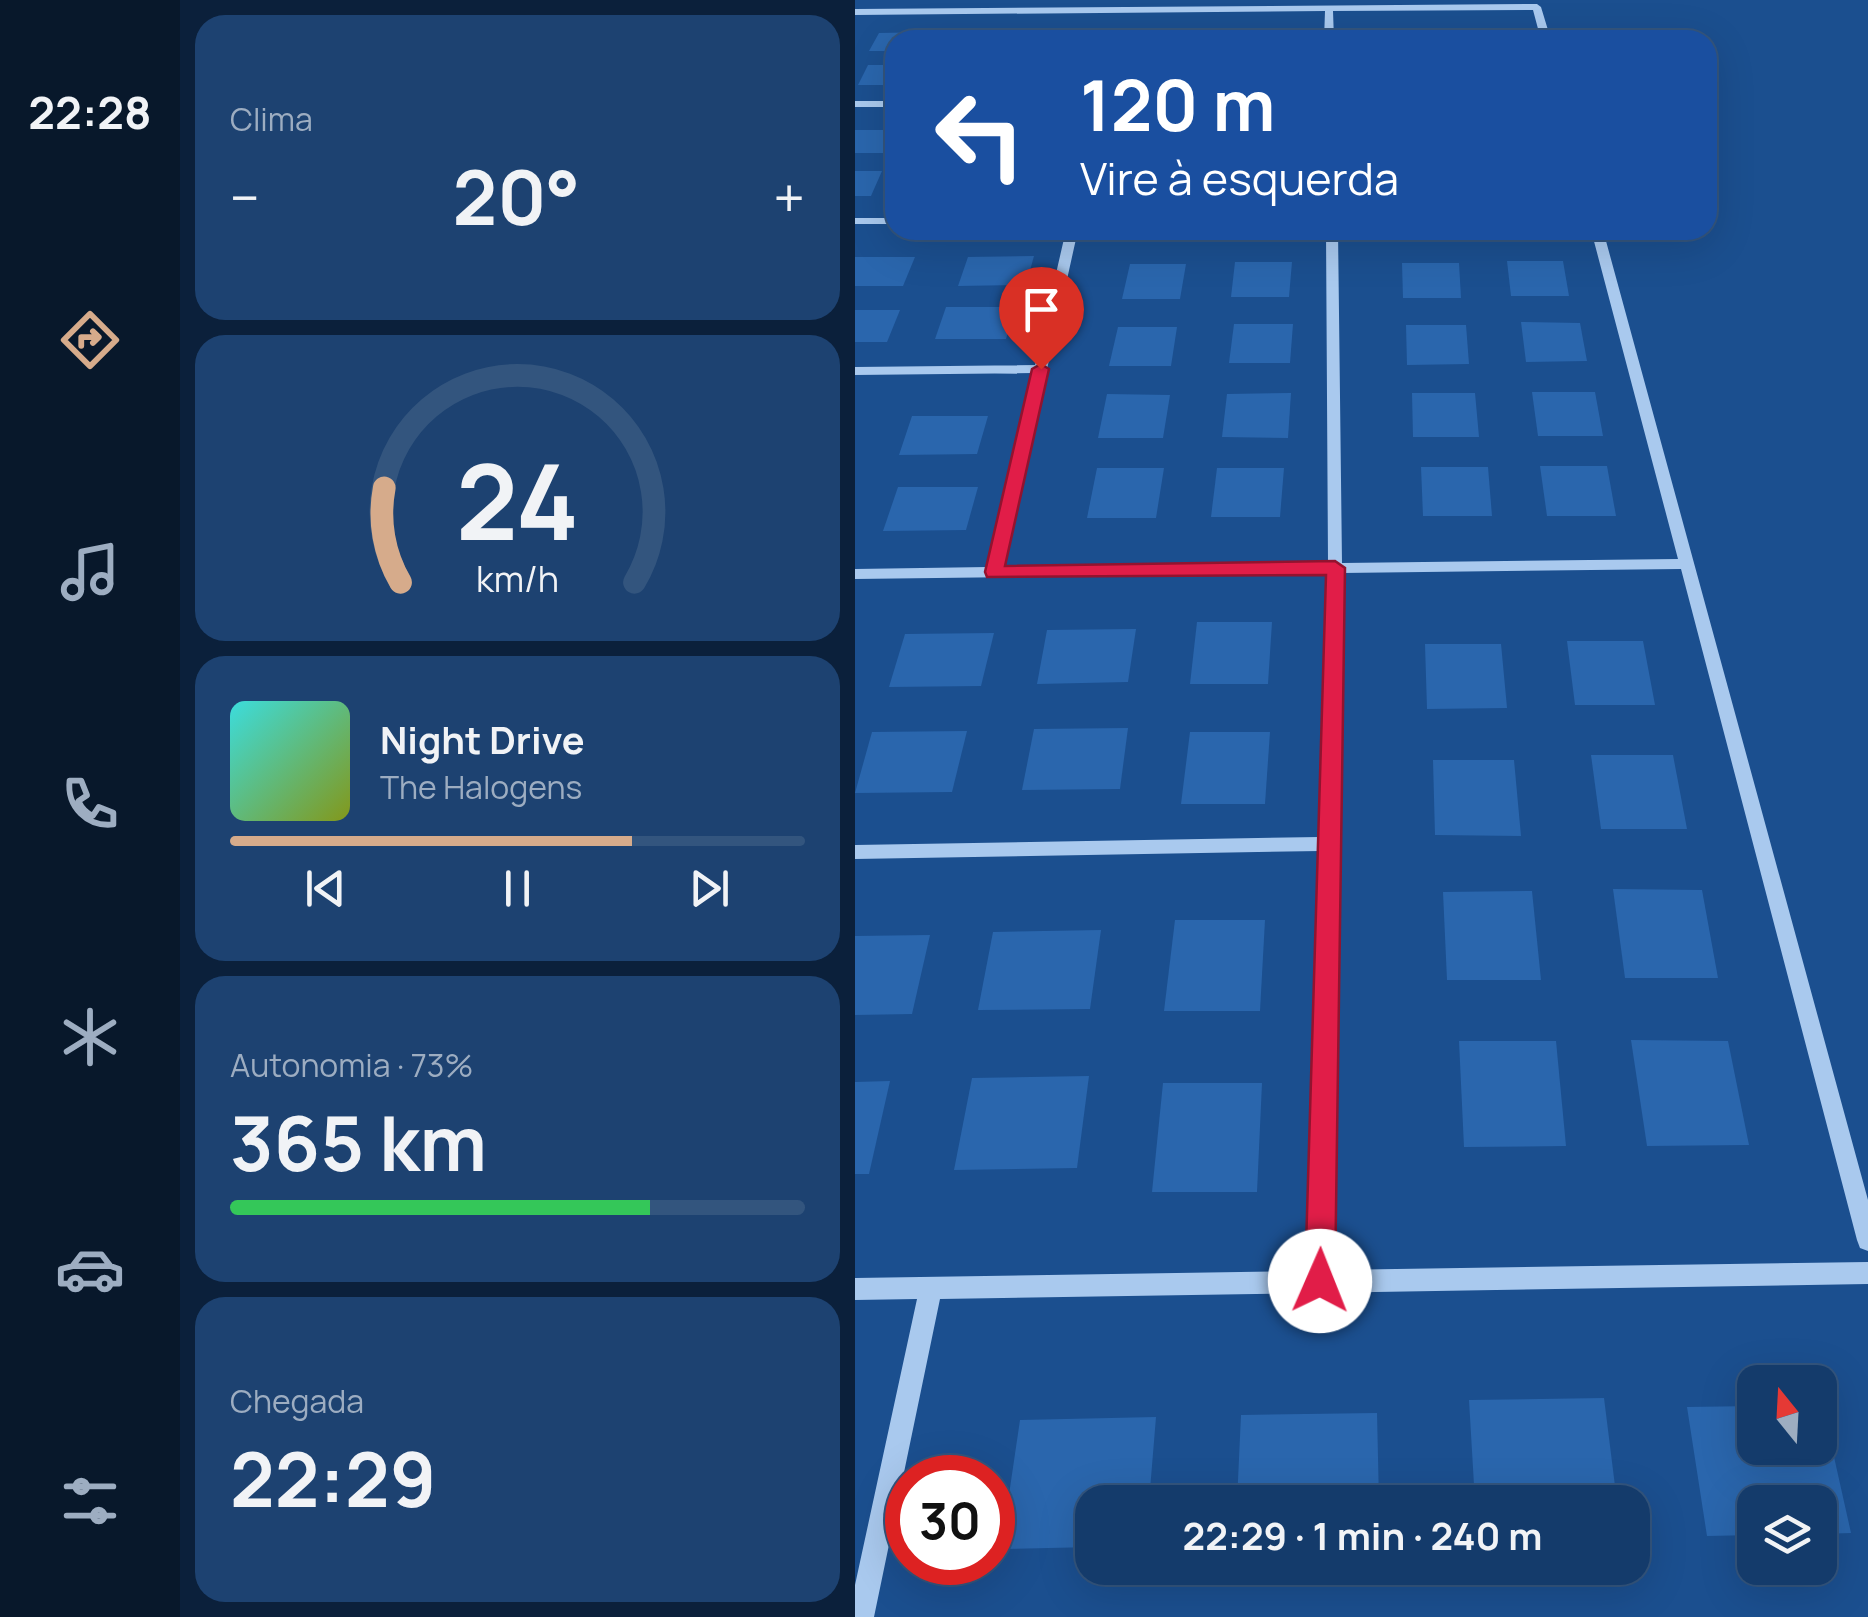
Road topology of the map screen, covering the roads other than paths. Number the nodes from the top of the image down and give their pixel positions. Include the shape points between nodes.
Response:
1 (1329, 9) junction
2 (855, 12) edge
3 (1329, 30) edge
4 (1543, 30) edge
5 (855, 104) edge
6 (885, 104) edge
7 (855, 221) edge
8 (885, 221) edge
9 (1070, 240) edge
10 (1331, 240) edge
11 (1600, 240) edge
12 (1041, 369) junction
13 (855, 371) edge
14 (1687, 564) junction
15 (1335, 568) junction
16 (994, 572) junction
17 (855, 574) edge
18 (1329, 844) junction
19 (855, 852) edge
20 (1868, 1240) edge
21 (1868, 1273) edge
22 (1320, 1281) junction
23 (931, 1288) junction
24 (855, 1289) edge
25 (861, 1617) edge

1 - 2 street
1 - 3 street
1 - 4 street via 1537,7
5 - 6 street
7 - 8 street
9 - 12 street
10 - 15 street
11 - 14 street
12 - 13 street
12 - 16 street
14 - 15 street
14 - 20 street
15 - 16 street
15 - 18 street
16 - 17 street
18 - 19 street
18 - 22 street
21 - 22 street
22 - 23 street
23 - 24 street
23 - 25 street

